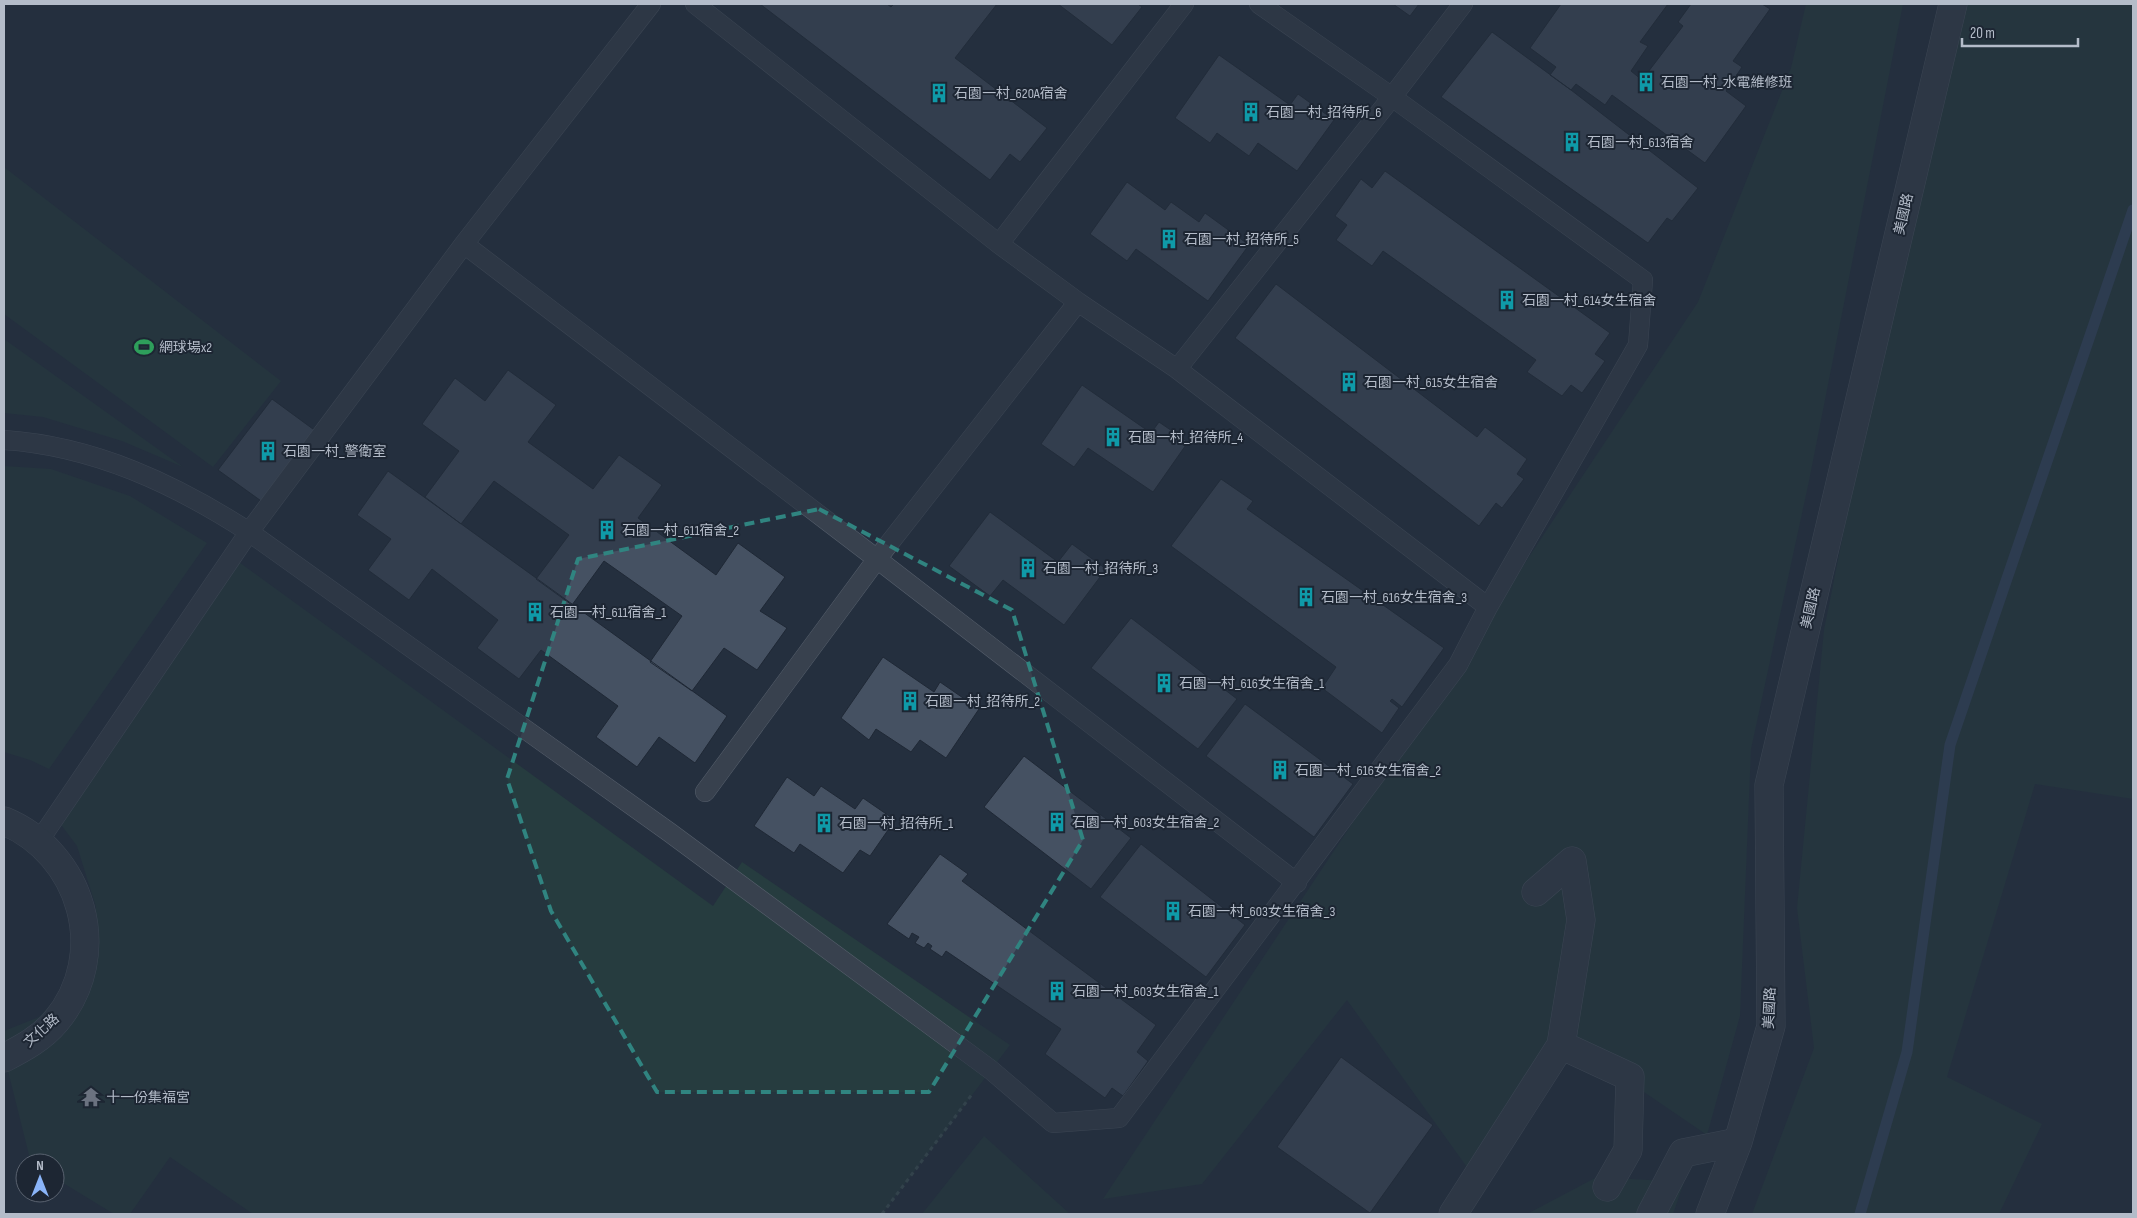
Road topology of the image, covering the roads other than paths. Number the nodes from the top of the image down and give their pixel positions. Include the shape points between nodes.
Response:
1 (652, 4) edge
2 (695, 4) edge
3 (1184, 4) edge
4 (1259, 4) edge
5 (1463, 4) edge
6 (1952, 4) edge
7 (1392, 97) junction
8 (464, 244) junction
9 (998, 244) junction
10 (1078, 302) junction
11 (1177, 369) junction
12 (4, 440) edge
13 (249, 532) junction
14 (877, 559) junction
15 (1488, 607) junction
16 (705, 792) dead end
17 (4, 821) edge
18 (39, 841) junction
19 (1297, 883) junction
20 (1536, 892) dead end
21 (1561, 1045) junction
22 (4, 1058) edge
23 (1738, 1142) junction
24 (1606, 1187) dead end
25 (1453, 1214) edge
26 (1651, 1214) edge
27 (1710, 1214) edge

1 - 8 lane
2 - 9 lane
3 - 9 lane
4 - 7 lane
5 - 7 lane
6 - 23 street, 美國路 via 1769,785 1771,1026
7 - 11 lane
7 - 15 lane via 1643,280 1638,345
8 - 13 lane
8 - 14 lane
9 - 10 lane
10 - 11 lane
10 - 14 lane
11 - 15 lane
12 - 13 lane via 66,450 115,463 207,505
13 - 18 lane
13 - 19 lane via 669,832 991,1070 1053,1123 1119,1118
14 - 16 lane
14 - 19 lane
15 - 19 lane via 1458,665
17 - 18 street, 文化路
18 - 22 street, 文化路 via 61,865 77,895 85,927 84,960 74,992 56,1021 32,1043
20 - 21 street via 1572,861 1581,920
21 - 24 street via 1630,1077 1628,1150
21 - 25 street
23 - 26 street via 1683,1153
23 - 27 street, 美國路

